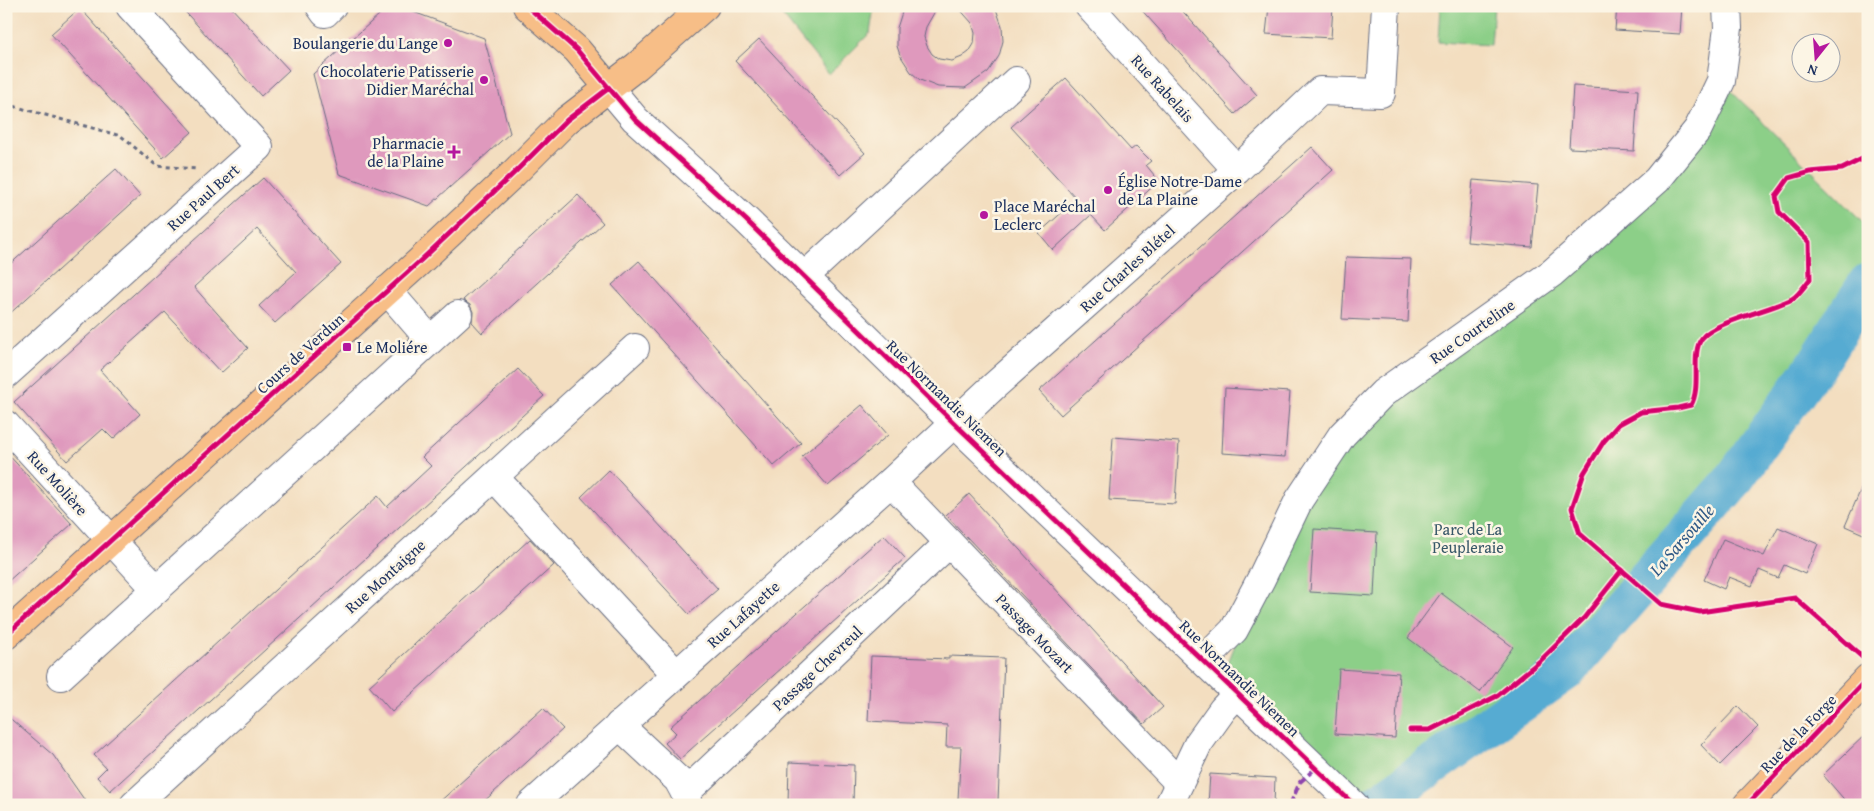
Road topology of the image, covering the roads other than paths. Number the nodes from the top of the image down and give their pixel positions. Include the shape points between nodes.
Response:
1 (130, 6) edge
2 (320, 6) edge
3 (332, 6) edge
4 (527, 6) edge
5 (705, 6) edge
6 (1089, 6) edge
7 (1386, 6) edge
8 (1727, 6) edge
9 (1016, 81) dead end
10 (608, 88) junction
11 (1237, 170) junction
12 (804, 277) junction
13 (387, 290) junction
14 (458, 315) dead end
15 (430, 340) junction
16 (635, 348) dead end
17 (6, 374) edge
18 (954, 423) junction
19 (6, 425) edge
20 (494, 477) junction
21 (891, 482) junction
22 (111, 540) junction
23 (949, 543) junction
24 (156, 589) junction
25 (6, 635) edge
26 (1204, 660) junction
27 (676, 674) junction
28 (61, 676) dead end
29 (1868, 678) edge
30 (1237, 694) junction
31 (619, 725) junction
32 (1174, 794) edge
33 (686, 799) edge
34 (1351, 802) edge
35 (134, 805) edge
36 (531, 805) edge
37 (1747, 805) edge

1 - 17 street, Rue Paul Bert via 259,147
2 - 3 street via 325,12
4 - 10 main road, Rue Normandie Niemen via 576,50
5 - 10 main road, Cours de Verdun
6 - 11 street, Rue Rabelais
7 - 11 street, Rue Charles Blétel via 1381,93 1320,91
8 - 26 street, Rue Courteline via 1728,28 1721,81 1698,129 1657,180 1552,274 1384,394 1342,435 1299,500 1234,630
9 - 12 street
10 - 12 street, Rue Normandie Niemen via 635,119
10 - 13 main road, Cours de Verdun via 567,120
11 - 18 street, Rue Charles Blétel
12 - 18 street, Rue Normandie Niemen
13 - 15 street
13 - 22 main road, Cours de Verdun
14 - 15 street
15 - 24 street
16 - 20 street, Rue Montaigne
18 - 21 street, Rue Lafayette
18 - 26 street, Rue Normandie Niemen
19 - 22 street, Rue Molière
20 - 27 street
20 - 35 street, Rue Montaigne
21 - 23 street, Passage Mozart
21 - 27 street, Rue Lafayette
22 - 24 street, Rue Molière
22 - 25 main road, Cours de Verdun
23 - 32 street, Passage Mozart
23 - 33 street, Passage Chevreul
24 - 28 street
26 - 30 street, Rue Normandie Niemen
27 - 31 street, Rue Lafayette
29 - 37 main road, Rue de la Forge
30 - 32 street via 1198,744
30 - 34 street, Rue Normandie Niemen
31 - 33 street via 678,780
31 - 36 street, Rue Lafayette

